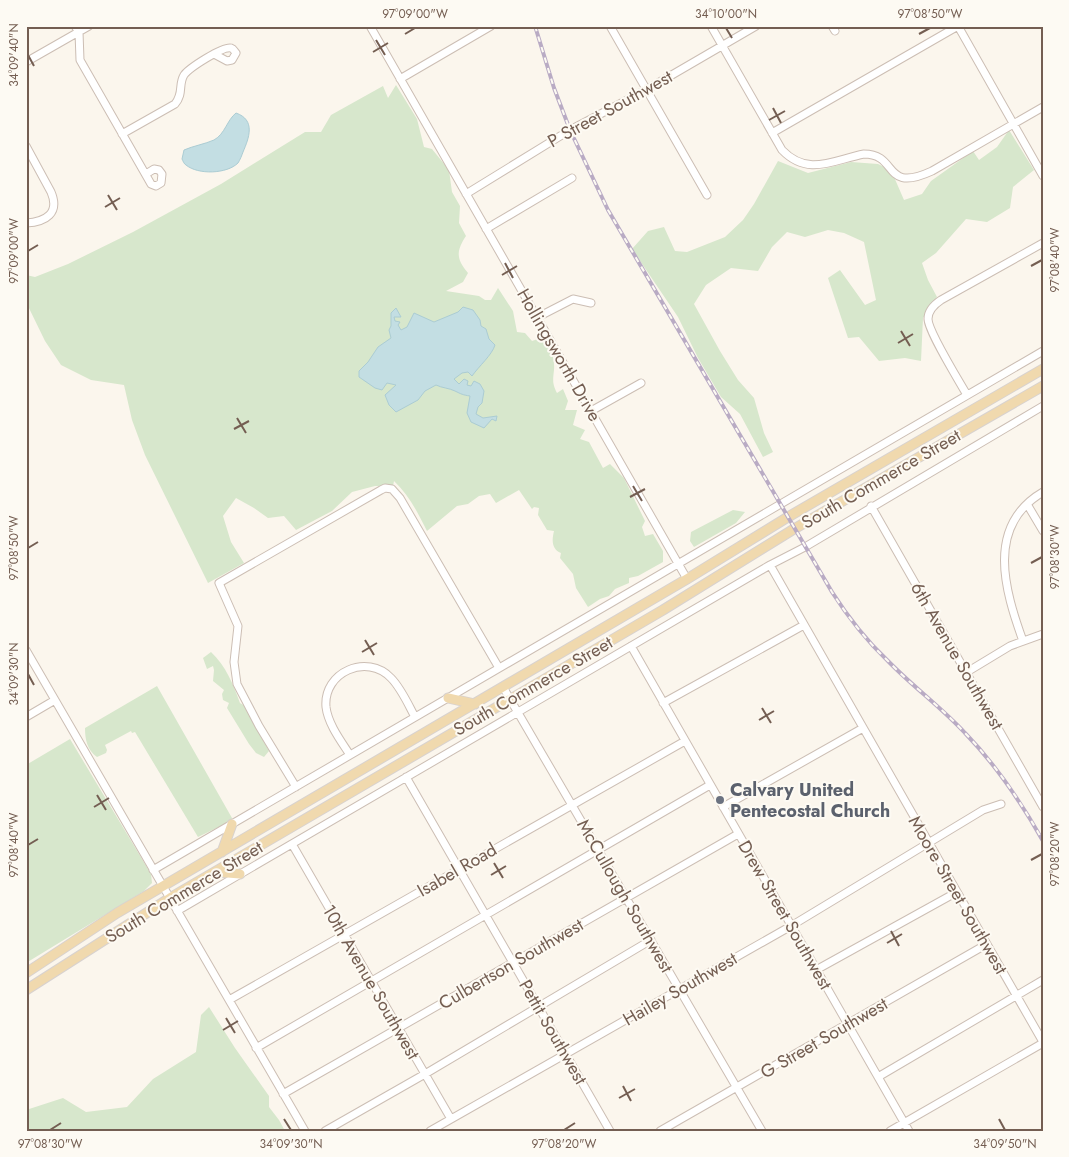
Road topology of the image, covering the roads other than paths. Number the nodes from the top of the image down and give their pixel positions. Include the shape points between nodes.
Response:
1 (89, 26) edge
2 (370, 26) edge
3 (491, 26) edge
4 (610, 26) edge
5 (711, 26) edge
6 (756, 26) edge
7 (958, 26) edge
8 (77, 29) edge
9 (722, 46) junction
10 (214, 54) dead end
11 (26, 62) edge
12 (400, 79) junction
13 (646, 90) junction
14 (1043, 106) edge
15 (1013, 124) junction
16 (772, 133) junction
17 (122, 134) junction
18 (26, 146) edge
19 (146, 174) dead end
20 (1043, 176) edge
21 (572, 178) dead end
22 (466, 194) junction
23 (707, 195) dead end
24 (26, 224) edge
25 (486, 229) junction
26 (1043, 244) edge
27 (590, 302) dead end
28 (538, 317) junction
29 (1043, 351) edge
30 (1043, 369) edge
31 (641, 383) dead end
32 (1043, 386) edge
33 (967, 395) junction
34 (1043, 406) edge
35 (591, 411) junction
36 (1043, 492) edge
37 (1027, 504) junction
38 (871, 506) junction
39 (1043, 531) edge
40 (678, 563) junction
41 (770, 565) junction
42 (688, 579) junction
43 (663, 610) junction
44 (804, 625) junction
45 (1043, 634) edge
46 (1023, 641) junction
47 (630, 646) junction
48 (26, 650) edge
49 (499, 668) junction
50 (967, 672) junction
51 (504, 687) junction
52 (448, 698) junction
53 (511, 699) junction
54 (55, 700) junction
55 (663, 703) junction
56 (474, 704) junction
57 (518, 712) junction
58 (26, 717) edge
59 (416, 717) junction
60 (863, 728) junction
61 (685, 741) junction
62 (350, 755) junction
63 (406, 777) junction
64 (710, 785) junction
65 (296, 787) junction
66 (1001, 804) dead end
67 (572, 805) junction
68 (723, 807) junction
69 (1043, 807) edge
70 (232, 824) junction
71 (738, 834) junction
72 (928, 842) junction
73 (292, 844) junction
74 (598, 850) junction
75 (222, 852) junction
76 (459, 869) junction
77 (154, 870) junction
78 (216, 872) junction
79 (240, 874) junction
80 (163, 886) junction
81 (957, 892) junction
82 (170, 898) junction
83 (626, 898) junction
84 (177, 911) junction
85 (486, 915) junction
86 (791, 926) junction
87 (344, 935) junction
88 (651, 940) junction
89 (987, 944) junction
90 (513, 962) junction
91 (816, 970) junction
92 (26, 972) edge
93 (1043, 980) edge
94 (371, 982) junction
95 (680, 989) junction
96 (26, 990) edge
97 (1016, 995) junction
98 (229, 1000) junction
99 (539, 1006) junction
100 (848, 1024) junction
101 (398, 1028) junction
102 (1043, 1042) edge
103 (256, 1048) junction
104 (566, 1053) junction
105 (425, 1074) junction
106 (878, 1077) junction
107 (737, 1088) junction
108 (283, 1094) junction
109 (451, 1119) junction
110 (904, 1123) junction
111 (305, 1131) edge
112 (325, 1131) edge
113 (430, 1131) edge
114 (610, 1131) edge
115 (660, 1131) edge
116 (762, 1131) edge
117 (890, 1131) edge
118 (909, 1131) edge

1 - 8 street
2 - 12 street, Hollingsworth Drive
3 - 12 street
4 - 13 street
5 - 9 street
6 - 9 street, P Street Southwest
7 - 15 street
7 - 16 street
8 - 11 street
8 - 17 street via 80,60
9 - 13 street, P Street Southwest
9 - 16 street
10 - 17 street via 188,69 183,78 181,97 175,104
12 - 22 street, Hollingsworth Drive
13 - 22 street, P Street Southwest via 570,130
13 - 23 street
14 - 15 street
15 - 16 street via 932,171 910,179 896,175 882,159 871,154 814,166 799,162 782,150
15 - 20 street
17 - 19 street
18 - 24 street via 54,200 50,215
21 - 25 street
22 - 25 street, Hollingsworth Drive
25 - 28 street, Hollingsworth Drive
26 - 33 street via 941,300 928,317 932,332
27 - 28 street via 572,299
28 - 35 street, Hollingsworth Drive
29 - 33 street
30 - 42 main road, South Commerce Street
31 - 35 street
32 - 43 main road, South Commerce Street via 794,529
33 - 40 street
34 - 38 street
35 - 40 street, Hollingsworth Drive
36 - 37 street
37 - 39 street
37 - 46 street via 1010,529 1003,560 1008,598
38 - 41 street
38 - 50 street, 6th Avenue Southwest
40 - 42 street, Hollingsworth Drive
40 - 49 street
41 - 44 street, Moore Street Southwest
41 - 47 street
42 - 43 main road
42 - 51 main road, South Commerce Street
43 - 53 main road, South Commerce Street
44 - 55 street
44 - 60 street, Moore Street Southwest
45 - 46 street
46 - 50 street
47 - 55 street, Drew Street Southwest
47 - 57 street
48 - 54 street
49 - 52 street
49 - 65 street via 400,498 388,488 218,584 238,626 235,678 250,711
50 - 69 street, 6th Avenue Southwest
51 - 53 street, McCullough Southwest
51 - 56 main road, South Commerce Street
52 - 56 main road
52 - 59 street
53 - 57 street, McCullough Southwest
53 - 78 main road, South Commerce Street
54 - 58 street
54 - 77 street
55 - 61 street, Drew Street Southwest
56 - 75 main road, South Commerce Street
57 - 63 street
57 - 67 street, McCullough Southwest
59 - 62 street
59 - 62 street via 396,684 383,672 362,666 345,670 330,687 326,708
60 - 68 street
60 - 72 street, Moore Street Southwest
61 - 64 street, Drew Street Southwest
61 - 67 street, Isabel Road
62 - 65 street
63 - 73 street
63 - 76 street, Pettit Southwest
64 - 68 street, Drew Street Southwest
64 - 74 street
65 - 70 street
66 - 72 street, Hailey Southwest via 983,810
67 - 74 street, McCullough Southwest
67 - 76 street, Isabel Road
68 - 71 street, Drew Street Southwest
70 - 75 main road
70 - 77 street
71 - 83 street, Culbertson Southwest
71 - 86 street, Drew Street Southwest
72 - 81 street, Moore Street Southwest
72 - 86 street, Hailey Southwest
73 - 79 street
73 - 87 street, 10th Avenue Southwest
74 - 83 street, McCullough Southwest
74 - 85 street
75 - 80 main road, South Commerce Street
76 - 85 street, Pettit Southwest
76 - 87 street, Isabel Road
77 - 80 street
78 - 79 main road
78 - 82 main road, South Commerce Street
79 - 84 street
80 - 82 street
80 - 92 main road, South Commerce Street
81 - 89 street, Moore Street Southwest
81 - 91 street
82 - 84 street
82 - 96 main road, South Commerce Street
83 - 88 street, McCullough Southwest
83 - 90 street, Culbertson Southwest
84 - 98 street
85 - 90 street, Pettit Southwest
85 - 94 street
86 - 91 street, Drew Street Southwest
86 - 95 street, Hailey Southwest
87 - 94 street, 10th Avenue Southwest
87 - 98 street, Isabel Road
88 - 95 street, McCullough Southwest
88 - 99 street
89 - 97 street, Moore Street Southwest
89 - 100 street, G Street Southwest
90 - 99 street, Pettit Southwest
90 - 101 street, Culbertson Southwest
91 - 100 street, Drew Street Southwest
93 - 97 street
94 - 101 street, 10th Avenue Southwest
94 - 103 street
95 - 104 street, Hailey Southwest
95 - 107 street, McCullough Southwest
97 - 102 street, Moore Street Southwest
97 - 106 street
98 - 103 street
99 - 104 street, Pettit Southwest
99 - 105 street
100 - 106 street, Drew Street Southwest
100 - 107 street, G Street Southwest
101 - 105 street, 10th Avenue Southwest
101 - 108 street, Culbertson Southwest
102 - 110 street
103 - 108 street
104 - 109 street, Hailey Southwest
104 - 114 street, Pettit Southwest
105 - 109 street, 10th Avenue Southwest
105 - 112 street
106 - 110 street, Drew Street Southwest
107 - 115 street, G Street Southwest
107 - 116 street, McCullough Southwest
108 - 111 street
109 - 113 street, Hailey Southwest
110 - 117 street
110 - 118 street, Drew Street Southwest

